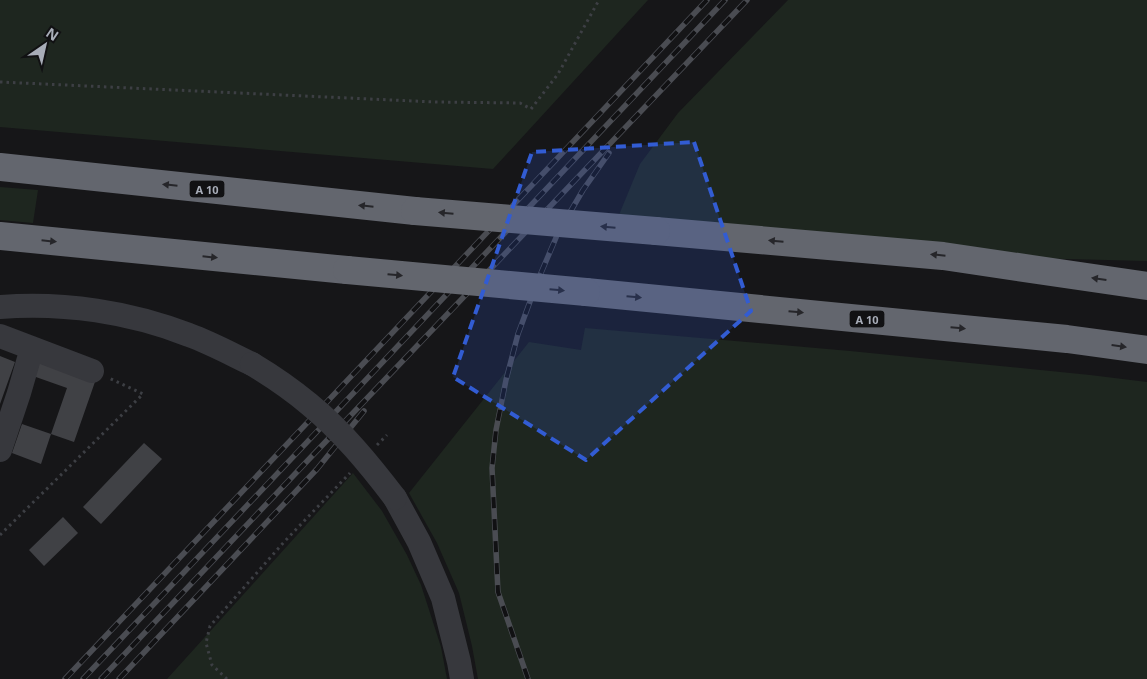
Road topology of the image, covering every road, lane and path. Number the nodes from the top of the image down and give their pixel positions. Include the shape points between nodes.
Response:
1 (599, 0) edge
2 (0, 82) edge
3 (0, 166) edge
4 (0, 236) edge
5 (1147, 286) edge
6 (0, 307) edge
7 (0, 336) edge
8 (32, 348) junction
9 (1147, 350) edge
10 (92, 371) joint
11 (387, 435) dead end
12 (374, 448) dead end
13 (0, 450) edge
14 (355, 468) dead end
15 (0, 535) edge
16 (226, 679) edge
17 (462, 679) edge

1 - 2 path via 558,74 531,109 520,103
5 -> 3 highway, A 10, bridge via 943,256 415,211
4 -> 9 highway, A 10, bridge via 1067,338
6 - 17 street, bridge via 46,306 108,312 164,326 252,364 326,418 360,453 395,498 419,542 443,598
7 - 8 street
8 - 10 street
8 - 13 street
10 - 15 path via 144,394
11 - 12 path
14 - 16 path via 210,626 206,643 212,664

